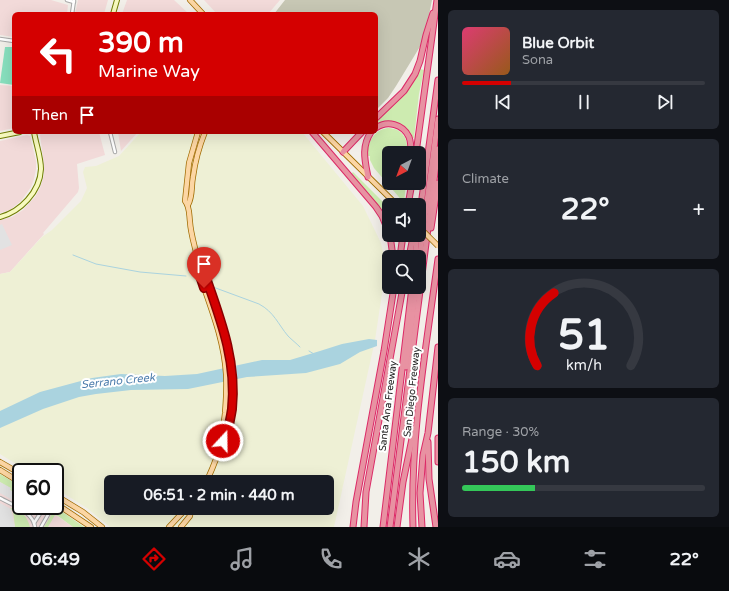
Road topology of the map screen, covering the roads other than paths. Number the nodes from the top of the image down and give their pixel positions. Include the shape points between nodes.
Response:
1 (66, 0) edge
2 (117, 0) edge
3 (190, 0) edge
4 (437, 0) edge
5 (74, 1) edge
6 (72, 12) edge
7 (114, 12) edge
8 (201, 12) edge
9 (0, 39) edge
10 (12, 41) edge
11 (438, 80) edge
12 (378, 116) edge
13 (438, 119) edge
14 (378, 127) edge
15 (12, 134) edge
16 (34, 134) edge
17 (110, 134) edge
18 (197, 134) edge
19 (204, 134) edge
20 (314, 134) edge
21 (325, 134) edge
22 (360, 134) edge
23 (370, 134) edge
24 (0, 136) edge
25 (410, 146) edge
26 (417, 146) edge
27 (438, 149) edge
28 (115, 152) dead end
29 (343, 152) junction
30 (368, 177) junction
31 (438, 183) edge
32 (389, 198) edge
33 (422, 198) edge
34 (188, 205) junction
35 (382, 216) edge
36 (0, 217) edge
37 (426, 234) edge
38 (438, 246) edge
39 (420, 250) edge
40 (438, 260) edge
41 (393, 294) edge
42 (403, 294) edge
43 (411, 294) edge
44 (415, 294) edge
45 (421, 298) junction
46 (438, 348) edge
47 (418, 411) junction
48 (428, 433) junction
49 (438, 438) edge
50 (0, 462) edge
51 (438, 462) edge
52 (12, 469) edge
53 (0, 470) edge
54 (210, 475) edge
55 (12, 477) edge
56 (0, 498) edge
57 (64, 500) edge
58 (64, 509) edge
59 (39, 515) edge
60 (48, 515) edge
61 (180, 515) edge
62 (190, 515) edge
63 (34, 525) edge
64 (41, 527) edge
65 (91, 527) edge
66 (102, 527) edge
67 (169, 527) edge
68 (181, 527) edge
69 (353, 527) edge
70 (364, 527) edge
71 (384, 527) edge
72 (389, 527) edge
73 (393, 527) edge
74 (397, 527) edge
75 (413, 527) edge
76 (422, 527) edge
77 (436, 527) edge

1 - 5 street
2 - 7 street
3 - 8 main road
4 - 12 highway via 418,68 408,86
4 - 26 highway
5 - 6 street
9 - 10 street
11 - 33 highway
13 - 39 highway
14 - 25 highway via 387,124 400,127 408,136
15 - 24 street
16 - 36 street via 41,168 37,185 20,207
17 - 28 street
18 - 34 main road via 188,163 185,201
19 - 34 main road via 196,159
20 - 35 highway
21 - 29 main road
22 - 29 highway
23 - 30 highway via 364,149
27 - 45 highway
29 - 30 main road
30 - 32 main road
31 - 45 highway
34 - 54 main road via 199,273 219,334 226,385 223,441
37 - 38 main road, bridge
40 - 47 highway, San Diego Freeway
41 - 69 highway
42 - 70 highway via 366,492
43 - 71 highway, Santa Ana Freeway
44 - 72 highway
45 - 72 highway
45 - 73 highway
46 - 48 highway
47 - 74 highway via 403,482
47 - 75 highway, San Diego Freeway via 412,500
48 - 76 highway via 421,481
48 - 77 highway via 429,479
49 - 51 highway
50 - 52 main road
53 - 55 main road
56 - 63 street via 27,513
57 - 66 main road
58 - 65 main road
59 - 63 street
60 - 64 street
61 - 67 main road
62 - 68 main road

